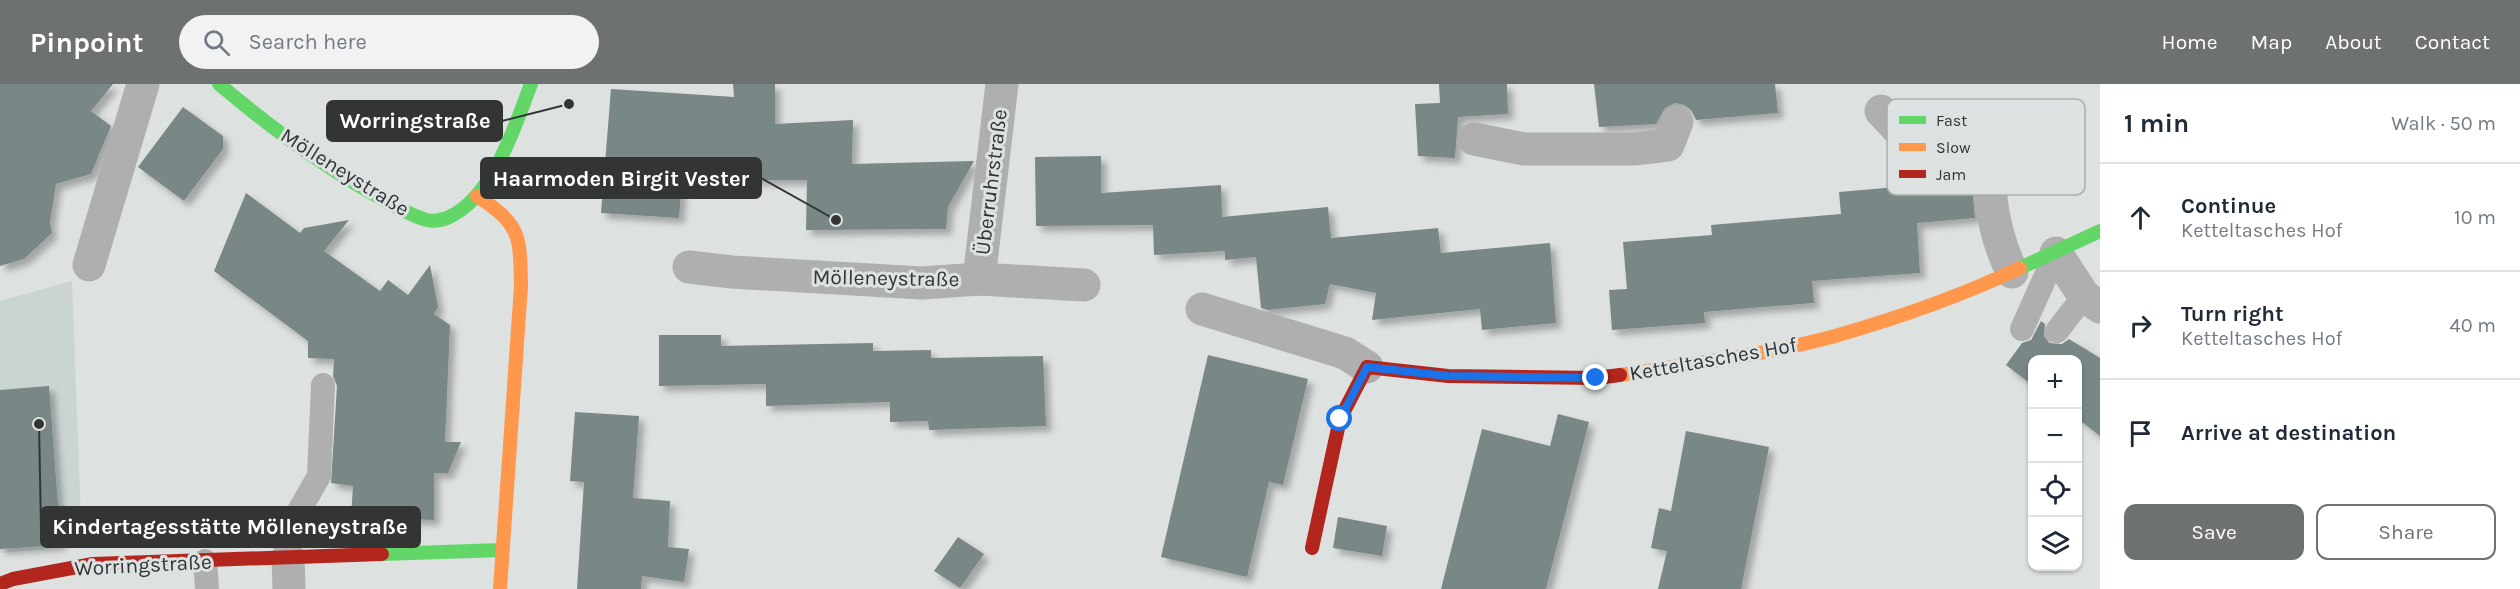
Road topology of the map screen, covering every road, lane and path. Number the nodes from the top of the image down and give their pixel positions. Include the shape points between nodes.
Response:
1 (143, 84) edge
2 (219, 84) edge
3 (531, 84) edge
4 (1002, 84) edge
5 (1881, 111) dead end
6 (1887, 117) edge
7 (1677, 122) dead end
8 (1474, 139) dead end
9 (1991, 195) edge
10 (477, 196) junction
11 (2100, 231) edge
12 (2056, 253) junction
13 (89, 265) dead end
14 (688, 267) dead end
15 (2012, 272) junction
16 (979, 279) junction
17 (1084, 285) dead end
18 (2092, 301) edge
19 (1202, 309) dead end
20 (2022, 329) dead end
21 (2057, 331) dead end
22 (1367, 367) junction
23 (323, 385) dead end
24 (1312, 548) dead end
25 (502, 550) junction
26 (206, 561) junction
27 (289, 573) edge
28 (0, 584) edge
29 (207, 589) edge
30 (500, 589) edge

1 - 13 street
2 - 10 street, Mölleneystraße via 301,147 365,189 421,219 444,219 467,207
3 - 10 street
4 - 16 street, Überruhrstraße
5 - 6 street
7 - 8 street via 1668,145 1634,149 1524,150
9 - 15 street via 2001,248
10 - 25 street via 509,220 518,234 520,254
11 - 12 street, Ketteltasches Hof
12 - 15 street, Ketteltasches Hof
12 - 18 street
12 - 20 lane
14 - 16 street, Mölleneystraße via 922,283
15 - 22 street, Ketteltasches Hof via 1930,305 1834,336 1732,358 1624,375 1448,376
16 - 17 street, Mölleneystraße
18 - 21 lane
19 - 22 street, Ketteltasches Hof via 1345,353
22 - 24 street via 1340,419
23 - 27 lane via 319,476 287,532
25 - 27 street, Worringstraße
25 - 30 street
26 - 27 street, Worringstraße
26 - 28 street, Worringstraße via 93,564
26 - 29 lane

